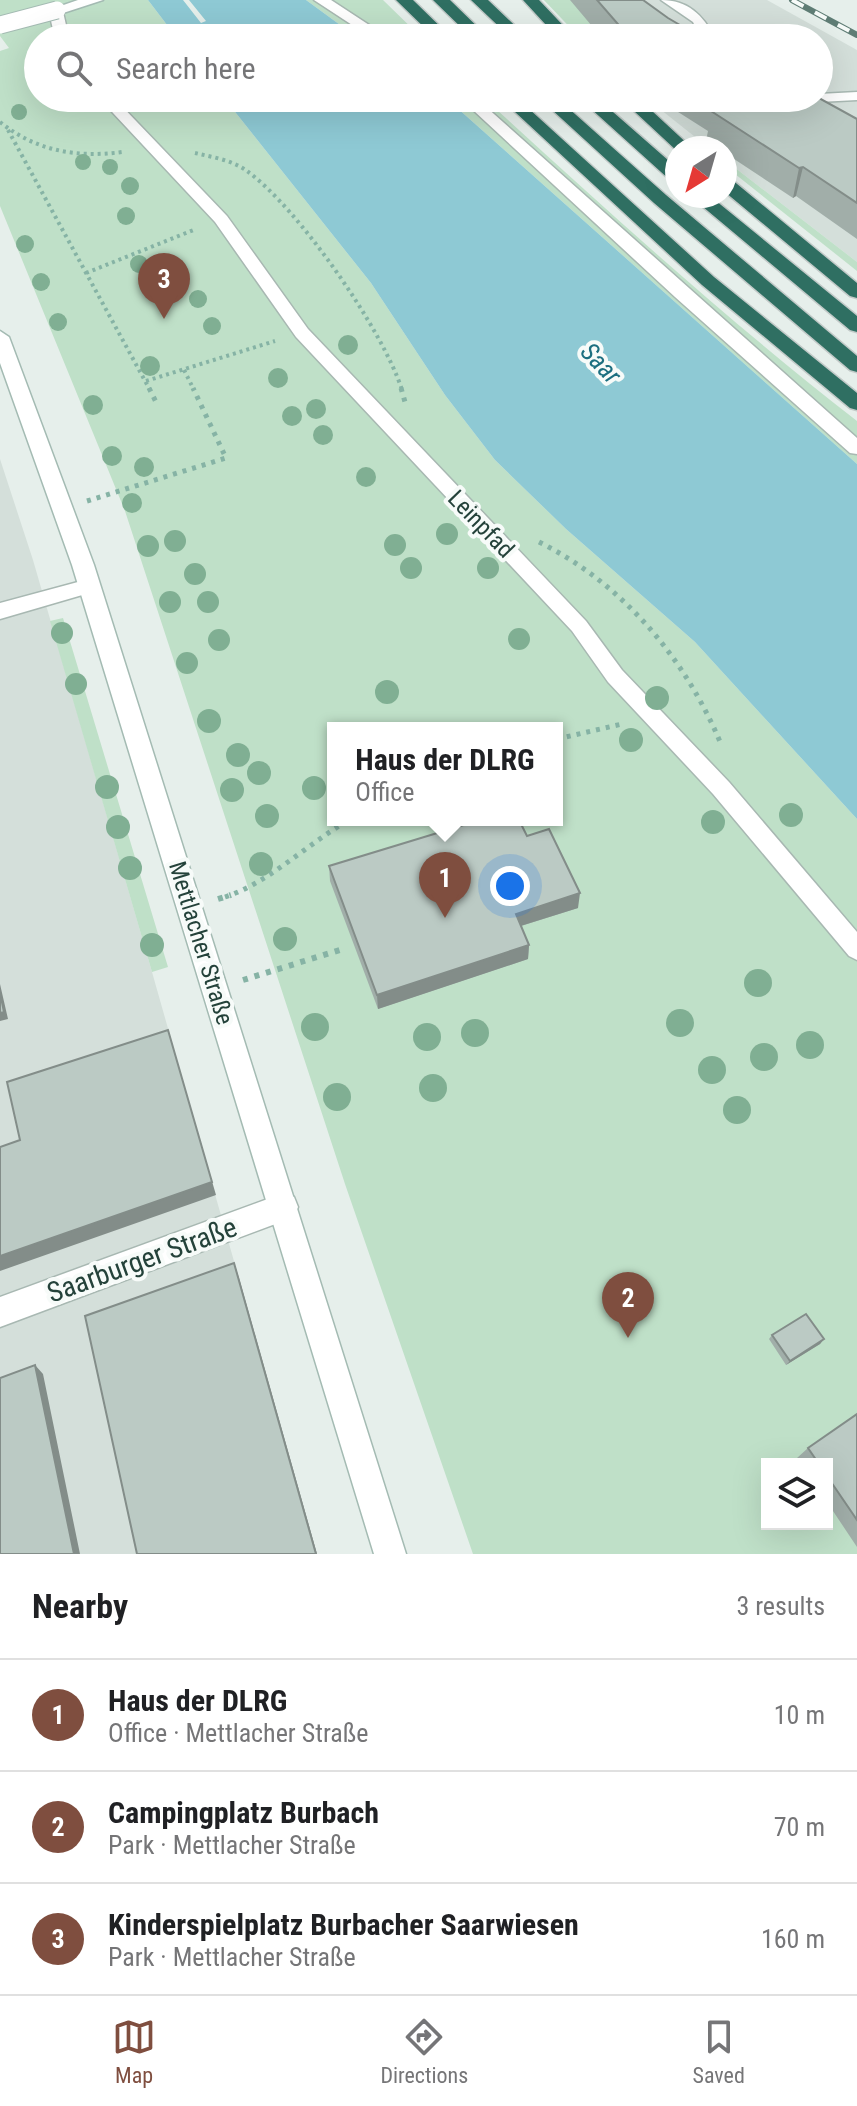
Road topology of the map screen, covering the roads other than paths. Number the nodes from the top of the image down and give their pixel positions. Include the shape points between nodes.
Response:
1 (95, 0) edge
2 (321, 0) edge
3 (404, 0) edge
4 (441, 0) edge
5 (479, 0) edge
6 (531, 0) edge
7 (668, 0) edge
8 (56, 12) dead end
9 (59, 24) edge
10 (360, 24) edge
11 (429, 24) edge
12 (466, 24) edge
13 (505, 24) edge
14 (554, 24) edge
15 (701, 24) edge
16 (0, 25) edge
17 (857, 96) edge
18 (833, 97) edge
19 (119, 112) edge
20 (482, 112) edge
21 (523, 112) edge
22 (563, 112) edge
23 (603, 112) edge
24 (644, 112) edge
25 (671, 136) edge
26 (665, 166) edge
27 (737, 193) edge
28 (714, 208) edge
29 (857, 292) edge
30 (857, 326) edge
31 (0, 337) edge
32 (857, 366) edge
33 (857, 403) edge
34 (857, 448) edge
35 (89, 586) junction
36 (0, 611) edge
37 (857, 949) edge
38 (284, 1207) junction
39 (0, 1312) edge
40 (390, 1554) edge

1 - 16 street, bridge
2 - 10 lane
3 - 11 highway
4 - 12 highway
5 - 13 highway
6 - 14 highway
7 - 15 lane
8 - 9 lane
17 - 18 lane
19 - 37 lane, Leinpfad via 221,219 302,333 579,626 615,676 721,788
20 - 34 lane
21 - 33 highway via 617,201
22 - 32 highway
23 - 26 highway
24 - 25 highway
27 - 29 highway
28 - 30 highway
31 - 35 street, Mettlacher Straße
35 - 36 lane
35 - 38 street, Mettlacher Straße
38 - 39 street, Saarburger Straße
38 - 40 street, Mettlacher Straße

